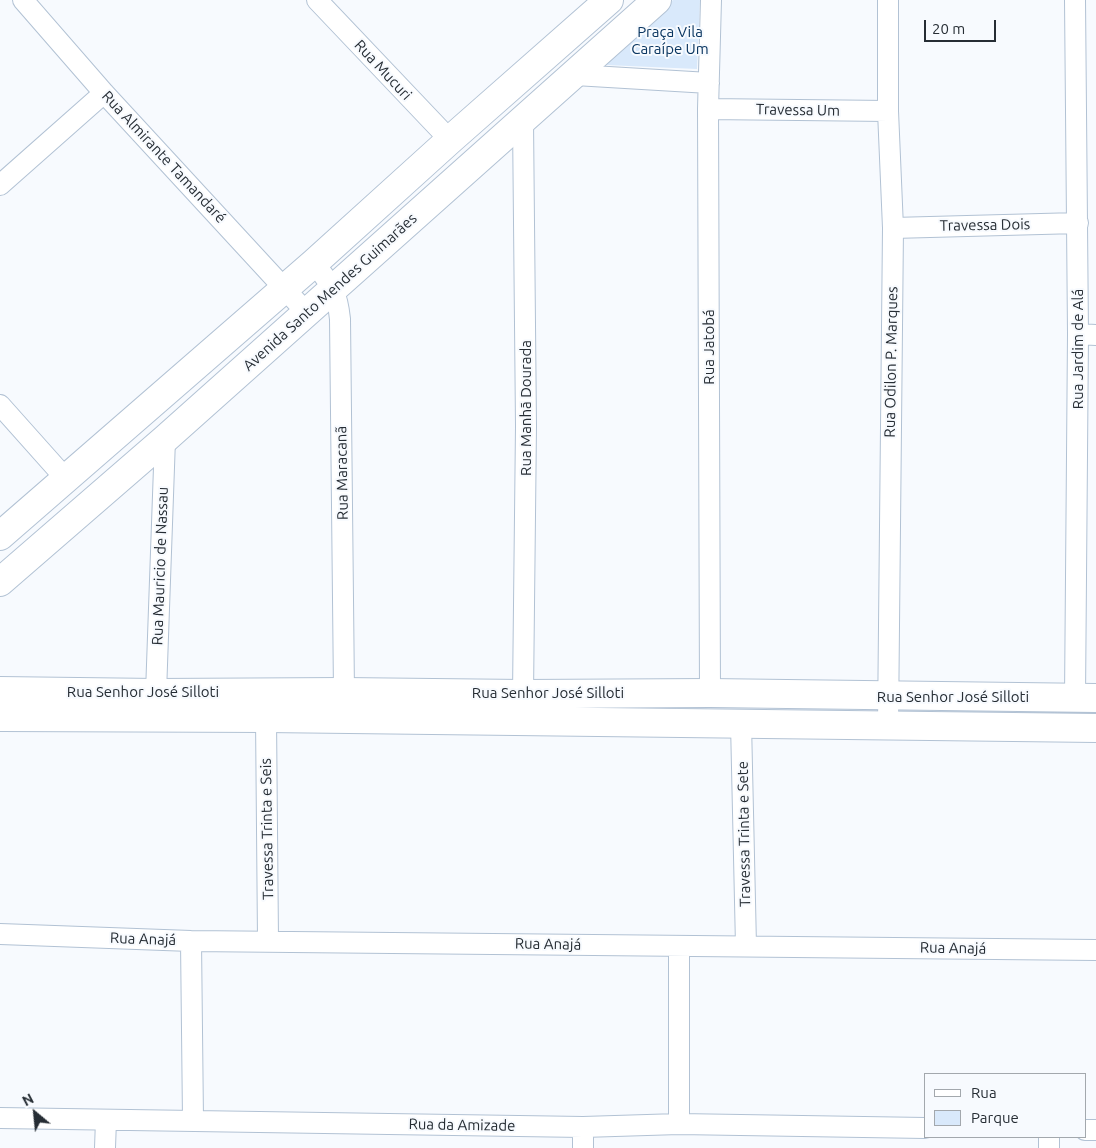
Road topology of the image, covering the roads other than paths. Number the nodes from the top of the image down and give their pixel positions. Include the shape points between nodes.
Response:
1 (23, 0) edge
2 (317, 0) edge
3 (609, 0) edge
4 (657, 0) edge
5 (711, 0) edge
6 (888, 0) edge
7 (1075, 0) edge
8 (575, 74) junction
9 (710, 83) junction
10 (104, 93) junction
11 (708, 109) junction
12 (888, 110) junction
13 (523, 121) junction
14 (450, 140) junction
15 (0, 185) edge
16 (1078, 223) junction
17 (893, 228) junction
18 (314, 263) junction
19 (284, 287) junction
20 (333, 288) junction
21 (306, 312) junction
22 (1087, 334) edge
23 (0, 405) edge
24 (165, 440) junction
25 (66, 478) junction
26 (0, 536) edge
27 (0, 582) edge
28 (0, 691) edge
29 (344, 692) junction
30 (156, 693) junction
31 (710, 693) junction
32 (523, 694) junction
33 (888, 697) junction
34 (1086, 698) edge
35 (0, 717) edge
36 (266, 718) junction
37 (741, 723) junction
38 (888, 725) junction
39 (1096, 728) edge
40 (0, 934) edge
41 (268, 940) junction
42 (191, 941) junction
43 (679, 946) junction
44 (746, 946) junction
45 (1096, 950) edge
46 (0, 1118) edge
47 (106, 1120) junction
48 (192, 1120) junction
49 (679, 1124) junction
50 (583, 1126) junction
51 (924, 1128) edge
52 (105, 1148) edge
53 (583, 1148) edge

1 - 10 street, Rua Almirante Tamandaré
2 - 14 street, Rua Mucuri
3 - 14 street
4 - 8 street, Avenida Santo Mendes Guimarães
5 - 9 street, Rua Jatobá
6 - 12 street, Rua Odilon P. Marques
7 - 16 street, Rua Jardim de Alá
8 - 9 street
8 - 13 street, Avenida Santo Mendes Guimarães
9 - 11 street, Rua Jatobá
10 - 15 street
10 - 19 street, Rua Almirante Tamandaré
11 - 12 street, Travessa Um
11 - 31 street, Rua Jatobá
12 - 17 street, Rua Odilon P. Marques
13 - 20 street, Avenida Santo Mendes Guimarães
13 - 32 street, Rua Manhã Dourada via 526,426
14 - 18 street
16 - 17 street, Travessa Dois
16 - 22 street, Rua Jardim de Alá
17 - 33 street, Rua Odilon P. Marques
18 - 19 street
18 - 20 street, Rua Maracanã
19 - 21 street, Rua Almirante Tamandaré
19 - 25 street
20 - 21 street, Avenida Santo Mendes Guimarães
20 - 29 street, Rua Maracanã via 340,319
21 - 24 street, Avenida Santo Mendes Guimarães
22 - 34 street, Rua Jardim de Alá
23 - 25 street
24 - 27 street, Avenida Santo Mendes Guimarães
24 - 30 street, Rua Mauricio de Nassau
25 - 26 street
28 - 30 street, Rua Senhor José Silloti
29 - 30 street, Rua Senhor José Silloti
29 - 32 street, Rua Senhor José Silloti
31 - 32 street, Rua Senhor José Silloti
31 - 33 street, Rua Senhor José Silloti
33 - 34 street, Rua Senhor José Silloti
33 - 38 street, Rua Odilon P. Marques
35 - 36 street, Rua Senhor José Silloti
36 - 37 street, Rua Senhor José Silloti
36 - 41 street, Travessa Trinta e Seis
37 - 38 street, Rua Senhor José Silloti
37 - 44 street, Travessa Trinta e Sete
38 - 39 street, Rua Senhor José Silloti
40 - 42 street, Rua Anajá
41 - 42 street, Rua Anajá
41 - 43 street, Rua Anajá
42 - 48 street
43 - 44 street, Rua Anajá
43 - 49 street
44 - 45 street, Rua Anajá
46 - 47 street, Rua da Amizade
47 - 48 street, Rua da Amizade
47 - 52 street
48 - 50 street, Rua da Amizade
49 - 50 street, Rua da Amizade
49 - 51 street, Rua da Amizade
50 - 53 street

